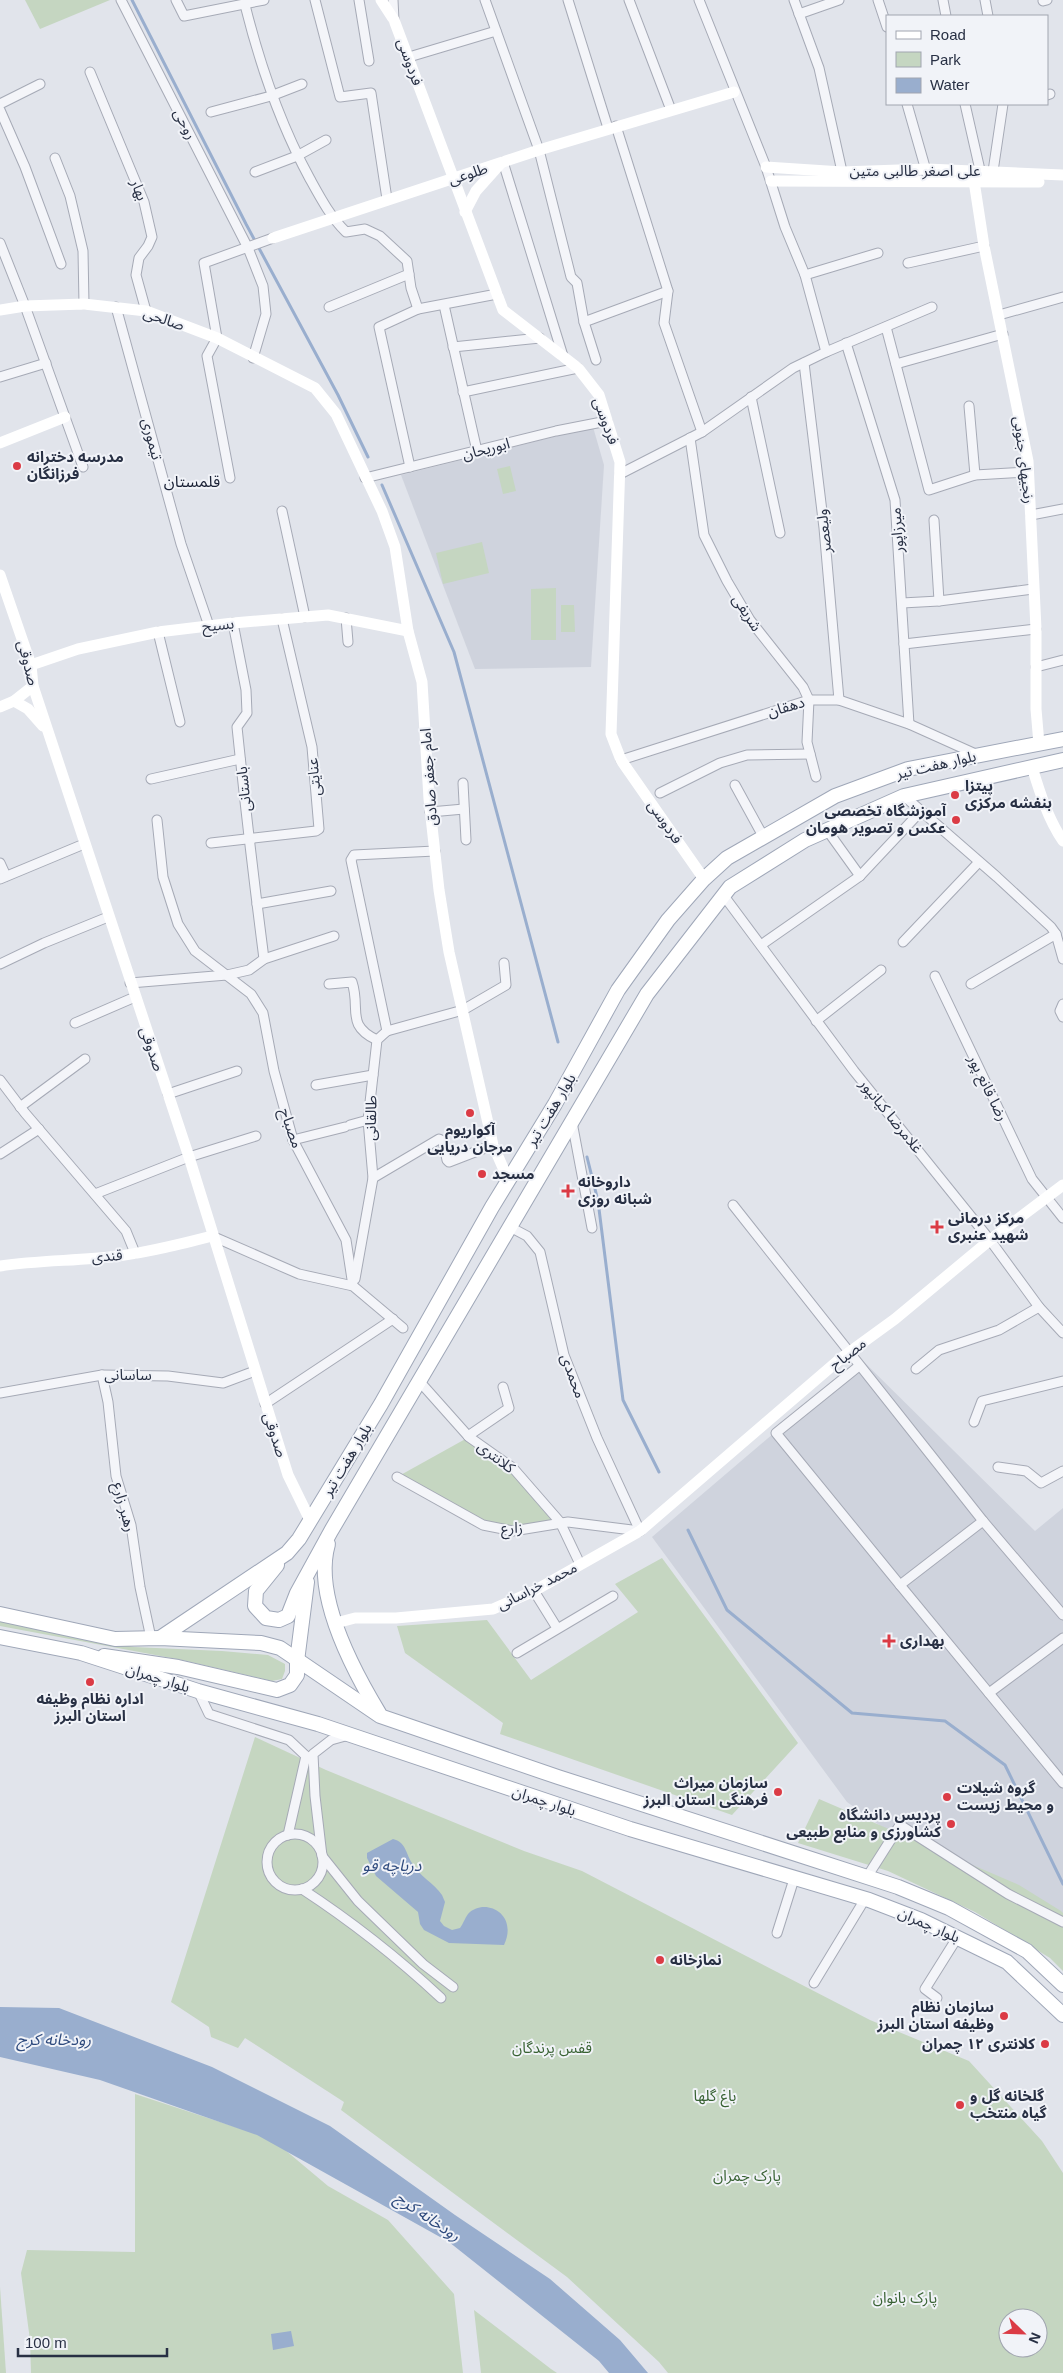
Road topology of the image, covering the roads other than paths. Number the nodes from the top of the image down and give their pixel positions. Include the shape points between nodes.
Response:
1 (121, 0) edge
2 (176, 0) edge
3 (264, 0) edge
4 (315, 0) edge
5 (359, 0) edge
6 (381, 0) edge
7 (393, 0) edge
8 (485, 0) edge
9 (568, 0) edge
10 (629, 0) edge
11 (699, 0) edge
12 (794, 0) edge
13 (839, 0) edge
14 (878, 0) edge
15 (943, 0) edge
16 (985, 0) edge
17 (245, 5) junction
18 (799, 14) junction
19 (946, 15) edge
20 (988, 15) edge
21 (394, 20) junction
22 (886, 23) edge
23 (496, 31) junction
24 (409, 57) junction
25 (370, 61) dead end
26 (90, 72) dead end
27 (40, 84) dead end
28 (302, 84) dead end
29 (734, 92) junction
30 (272, 96) junction
31 (0, 104) edge
32 (907, 105) edge
33 (965, 105) edge
34 (1005, 105) edge
35 (0, 110) edge
36 (671, 110) junction
37 (210, 112) dead end
38 (612, 127) junction
39 (326, 140) dead end
40 (539, 150) junction
41 (297, 156) junction
42 (55, 158) dead end
43 (502, 162) junction
44 (766, 167) junction
45 (255, 172) dead end
46 (928, 175) junction
47 (1063, 175) edge
48 (984, 176) junction
49 (843, 177) junction
50 (453, 179) junction
51 (771, 180) junction
52 (1063, 182) edge
53 (386, 199) junction
54 (465, 212) junction
55 (331, 217) junction
56 (273, 238) joint
57 (0, 243) edge
58 (984, 246) junction
59 (248, 248) junction
60 (878, 253) dead end
61 (908, 263) dead end
62 (61, 264) dead end
63 (409, 274) junction
64 (805, 274) junction
65 (668, 292) junction
66 (497, 294) junction
67 (1063, 297) edge
68 (84, 304) junction
69 (444, 305) junction
70 (25, 306) junction
71 (116, 307) junction
72 (330, 307) dead end
73 (932, 307) dead end
74 (418, 309) junction
75 (0, 310) edge
76 (146, 311) junction
77 (999, 315) junction
78 (584, 322) junction
79 (886, 326) junction
80 (1003, 334) junction
81 (217, 338) junction
82 (540, 338) junction
83 (846, 343) junction
84 (453, 346) junction
85 (826, 352) junction
86 (564, 356) junction
87 (253, 358) junction
88 (596, 360) dead end
89 (804, 363) junction
90 (46, 364) junction
91 (896, 364) junction
92 (578, 368) junction
93 (0, 376) edge
94 (315, 388) joint
95 (463, 392) junction
96 (751, 397) junction
97 (968, 406) dead end
98 (65, 417) junction
99 (607, 421) junction
100 (702, 432) junction
101 (690, 438) junction
102 (0, 443) edge
103 (476, 452) junction
104 (410, 466) junction
105 (83, 467) dead end
106 (1028, 472) junction
107 (620, 474) junction
108 (976, 476) junction
109 (230, 478) dead end
110 (365, 478) junction
111 (1063, 509) edge
112 (282, 511) dead end
113 (1031, 515) junction
114 (934, 520) dead end
115 (780, 533) dead end
116 (0, 575) edge
117 (1033, 590) junction
118 (939, 601) junction
119 (902, 603) junction
120 (305, 617) junction
121 (346, 618) junction
122 (282, 619) junction
123 (234, 623) junction
124 (209, 626) junction
125 (1036, 629) junction
126 (408, 631) junction
127 (158, 632) junction
128 (348, 642) dead end
129 (904, 644) junction
130 (1063, 660) edge
131 (31, 665) junction
132 (1036, 668) junction
133 (33, 686) junction
134 (808, 700) junction
135 (839, 700) junction
136 (14, 701) junction
137 (0, 707) edge
138 (180, 722) dead end
139 (909, 724) junction
140 (48, 732) junction
141 (1063, 739) edge
142 (1039, 744) junction
143 (810, 754) junction
144 (978, 756) junction
145 (240, 759) junction
146 (621, 760) junction
147 (1063, 760) edge
148 (1032, 767) junction
149 (816, 777) dead end
150 (151, 779) dead end
151 (463, 783) dead end
152 (735, 785) dead end
153 (660, 793) dead end
154 (904, 796) junction
155 (464, 809) junction
156 (921, 811) junction
157 (430, 812) junction
158 (157, 820) dead end
159 (1059, 827) edge
160 (827, 830) junction
161 (763, 836) junction
162 (248, 840) junction
163 (466, 840) dead end
164 (1063, 841) edge
165 (211, 843) dead end
166 (84, 844) junction
167 (435, 850) junction
168 (979, 862) junction
169 (0, 863) edge
170 (860, 876) junction
171 (3, 877) edge
172 (704, 878) junction
173 (331, 891) dead end
174 (724, 896) junction
175 (256, 904) junction
176 (108, 918) junction
177 (1056, 934) junction
178 (334, 936) dead end
179 (903, 942) dead end
180 (761, 945) junction
181 (264, 959) junction
182 (1063, 959) edge
183 (504, 962) dead end
184 (0, 964) edge
185 (881, 970) dead end
186 (227, 975) junction
187 (934, 976) dead end
188 (130, 983) junction
189 (329, 984) dead end
190 (971, 984) dead end
191 (135, 997) junction
192 (1062, 1006) edge
193 (463, 1010) junction
194 (1063, 1017) edge
195 (816, 1021) junction
196 (75, 1023) dead end
197 (387, 1032) junction
198 (377, 1040) junction
199 (85, 1059) dead end
200 (237, 1071) dead end
201 (373, 1075) junction
202 (0, 1080) edge
203 (316, 1085) dead end
204 (168, 1094) junction
205 (554, 1104) junction
206 (20, 1107) junction
207 (573, 1119) junction
208 (368, 1120) junction
209 (39, 1129) junction
210 (539, 1130) junction
211 (256, 1136) dead end
212 (293, 1140) junction
213 (559, 1142) junction
214 (493, 1145) junction
215 (0, 1154) edge
216 (189, 1157) junction
217 (373, 1178) junction
218 (508, 1180) junction
219 (1063, 1185) edge
220 (94, 1194) junction
221 (1046, 1198) junction
222 (733, 1205) dead end
223 (1063, 1218) edge
224 (510, 1227) junction
225 (592, 1228) dead end
226 (212, 1236) junction
227 (990, 1240) junction
228 (135, 1253) junction
229 (0, 1266) edge
230 (353, 1286) junction
231 (1040, 1307) junction
232 (392, 1319) junction
233 (404, 1328) dead end
234 (1063, 1333) edge
235 (849, 1352) junction
236 (859, 1366) junction
237 (916, 1369) dead end
238 (254, 1371) junction
239 (102, 1375) junction
240 (1063, 1381) edge
241 (420, 1382) junction
242 (503, 1387) dead end
243 (0, 1393) edge
244 (265, 1404) junction
245 (974, 1422) dead end
246 (468, 1436) junction
247 (998, 1468) dead end
248 (1063, 1471) edge
249 (397, 1477) dead end
250 (310, 1520) junction
251 (983, 1521) junction
252 (560, 1522) junction
253 (331, 1531) junction
254 (640, 1531) junction
255 (287, 1552) junction
256 (580, 1564) junction
257 (308, 1572) junction
258 (900, 1585) junction
259 (534, 1591) junction
260 (613, 1596) dead end
261 (0, 1614) edge
262 (1063, 1615) edge
263 (336, 1623) junction
264 (557, 1628) junction
265 (0, 1637) edge
266 (156, 1638) junction
267 (1063, 1638) edge
268 (81, 1653) junction
269 (517, 1653) dead end
270 (297, 1661) junction
271 (198, 1691) junction
272 (989, 1693) junction
273 (380, 1716) junction
274 (350, 1735) junction
275 (310, 1755) junction
276 (1063, 1783) edge
277 (288, 1835) junction
278 (322, 1856) junction
279 (867, 1877) junction
280 (794, 1879) junction
281 (302, 1889) junction
282 (865, 1899) junction
283 (1063, 1922) edge
284 (777, 1933) dead end
285 (957, 1938) junction
286 (814, 1982) dead end
287 (1063, 1985) edge
288 (453, 1987) dead end
289 (441, 1998) dead end
290 (937, 1998) dead end
291 (1063, 2015) edge

1 - 59 street, روحی
2 - 17 street via 184,16
3 - 17 street
4 - 53 street via 340,97 371,93
5 - 25 street
6 - 21 street, فردوسی
7 - 21 street
8 - 23 street
9 - 38 street
10 - 36 street
11 - 29 street
12 - 18 street
13 - 18 street
14 - 22 street
15 - 19 street
16 - 20 street
17 - 30 street
18 - 49 street via 819,68
21 - 24 street, فردوسی
23 - 24 street
23 - 40 street
24 - 50 street, فردوسی
26 - 76 street, بهار via 144,202 152,237 139,258 136,275
27 - 31 street
28 - 30 street
29 - 36 street, طلوعی
29 - 44 street
30 - 37 street
30 - 41 street
32 - 46 street
33 - 48 street
34 - 48 street
35 - 62 street
36 - 38 street, طلوعی
38 - 40 street, طلوعی
38 - 65 street
39 - 41 street
40 - 43 street, طلوعی
40 - 78 street via 571,277 577,284
41 - 45 street
41 - 55 street
42 - 68 street via 70,196 83,251
43 - 50 street, طلوعی
43 - 54 street via 476,191
43 - 86 street
44 - 49 street, علی اصغر طالبی متین
44 - 51 street
46 - 48 street, علی اصغر طالبی متین
46 - 49 street, علی اصغر طالبی متین
47 - 48 street, علی اصغر طالبی متین
48 - 52 street, علی اصغر طالبی متین
48 - 58 street, رنجیهای جنوبی
49 - 51 street, علی اصغر طالبی متین
50 - 53 street, طلوعی
50 - 54 street, فردوسی
51 - 64 street via 785,227
53 - 55 street, طلوعی
54 - 66 street, فردوسی
55 - 56 street, طلوعی
55 - 63 street via 346,232 365,229 380,236 408,261
56 - 59 street, طلوعی
57 - 70 street
58 - 61 street
58 - 77 street, رنجیهای جنوبی
59 - 81 street, طلوعی via 204,263
59 - 87 street, روحی via 263,286 266,314
60 - 64 street
63 - 72 street
63 - 74 street
64 - 85 street
65 - 78 street
65 - 100 street via 664,323
66 - 69 street
66 - 82 street, فردوسی via 503,310
67 - 77 street
68 - 70 street, صالحی
68 - 71 street, صالحی
69 - 74 street
69 - 84 street
70 - 75 street, صالحی
70 - 90 street
71 - 76 street, صالحی
71 - 124 street, تیموری via 181,544
73 - 79 street
74 - 104 street via 379,327
76 - 81 street, صالحی
77 - 80 street, رنجیهای جنوبی
78 - 88 street
79 - 83 street
79 - 91 street
80 - 91 street
80 - 106 street, رنجیهای جنوبی
81 - 87 street, صالحی
81 - 109 street via 207,356
82 - 84 street
82 - 86 street, فردوسی
83 - 85 street
83 - 119 street, میرزاپور via 895,500
84 - 95 street
85 - 89 street
86 - 92 street, فردوسی
87 - 94 street, صالحی
89 - 96 street
89 - 135 street, ولیعصر via 824,528
90 - 93 street
90 - 98 street
91 - 108 street via 929,490
92 - 95 street
92 - 99 street, فردوسی via 599,395
94 - 110 street, امام جعفر صادق via 336,414
95 - 103 street
96 - 100 street
96 - 115 street
97 - 108 street
98 - 102 street
98 - 105 street
99 - 103 street, ابوریحان
99 - 107 street, فردوسی via 620,462
100 - 101 street
101 - 107 street
101 - 134 street, شریفی via 704,535 726,581 750,620 803,687
103 - 104 street, ابوریحان
104 - 110 street, ابوریحان
106 - 108 street
106 - 113 street, رنجیهای جنوبی
107 - 146 street, فردوسی via 611,734
110 - 126 street, امام جعفر صادق via 395,547
111 - 113 street
112 - 120 street
113 - 117 street, رنجیهای جنوبی
114 - 118 street
116 - 131 street, صدوقی
117 - 118 street
117 - 125 street, رنجیهای جنوبی
118 - 119 street
119 - 129 street, میرزاپور
120 - 121 street, بسیح via 328,615
120 - 122 street, بسیح
121 - 126 street, بسیح
121 - 128 street
122 - 123 street, بسیح
122 - 162 street, عنایتی via 312,748 319,826 316,831
123 - 124 street, بسیح
123 - 145 street, باستانی via 246,690 247,713 237,727
124 - 127 street, بسیح
125 - 129 street
125 - 132 street, رنجیهای جنوبی
126 - 157 street, امام جعفر صادق via 422,682
127 - 131 street, بسیح via 78,649
127 - 138 street
129 - 139 street, میرزاپور
130 - 132 street
131 - 133 street, صدوقی
132 - 142 street, رنجیهای جنوبی
133 - 136 street
133 - 140 street, صدوقی
134 - 135 street, دهقان
134 - 143 street, شریفی
134 - 146 street, دهقان
135 - 139 street, دهقان
136 - 137 street
136 - 140 street via 28,709
139 - 144 street, دهقان
140 - 166 street, صدوقی
141 - 142 main road, بلوار هفت تیر
142 - 144 main road, بلوار هفت تیر
143 - 149 street, شریفی
143 - 153 street via 747,755 720,763
144 - 161 main road, بلوار هفت تیر via 908,769 835,796
145 - 150 street
145 - 162 street, باستانی via 246,792
146 - 172 street, فردوسی
147 - 148 main road, بلوار هفت تیر
148 - 154 main road, بلوار هفت تیر
148 - 159 street via 1041,797
151 - 155 street
152 - 161 street
154 - 156 street
154 - 160 main road, بلوار هفت تیر
155 - 157 street
155 - 163 street
156 - 168 street
156 - 170 street
157 - 167 street, امام جعفر صادق
158 - 186 street, مصباح via 163,877 178,924 196,951
159 - 164 street
160 - 170 street
160 - 174 main road, بلوار هفت تیر via 771,861 730,888
161 - 172 main road, بلوار هفت تیر via 727,858
162 - 165 street, عنایتی
162 - 175 street, باستانی
166 - 171 street
166 - 176 street, صدوقی
167 - 193 street, امام جعفر صادق via 449,952
167 - 197 street via 354,855 351,860
168 - 177 street
168 - 179 street
169 - 171 street
170 - 180 street
172 - 205 main road, بلوار هفت تیر via 668,920 618,990
173 - 175 street
174 - 180 street, غلامرضا کیانپور
174 - 207 main road, بلوار هفت تیر via 647,994
175 - 181 street, باستانی
176 - 184 street
176 - 188 street, صدوقی
177 - 182 street
177 - 190 street
178 - 181 street
180 - 195 street, غلامرضا کیانپور
181 - 186 street via 249,970
183 - 193 street via 506,984
185 - 195 street
186 - 188 street
186 - 212 street, مصباح via 251,994 263,1014 274,1071
187 - 221 street, رضا قانع پور via 1032,1179
188 - 191 street, صدوقی
189 - 198 street via 352,982 357,1026
191 - 196 street
191 - 204 street, صدوقی
192 - 194 street
193 - 197 street
193 - 214 street, امام جعفر صادق
195 - 227 street, غلامرضا کیانپور
197 - 198 street
198 - 201 street, طالقانی
199 - 206 street
200 - 204 street
201 - 203 street
201 - 208 street, طالقانی
202 - 206 street
204 - 216 street, صدوقی
205 - 207 main road via 556,1113
205 - 210 main road, بلوار هفت تیر
206 - 209 street
207 - 213 main road, بلوار هفت تیر
207 - 225 street
208 - 212 street
208 - 217 street, طالقانی
209 - 215 street
209 - 220 street
210 - 213 main road via 554,1127
210 - 218 main road, بلوار هفت تیر
211 - 216 street
212 - 230 street, مصباح via 346,1240
213 - 224 main road, بلوار هفت تیر
214 - 217 street via 449,1162 440,1139
214 - 218 street, امام جعفر صادق
216 - 220 street
216 - 226 street, صدوقی
217 - 230 street, طالقانی
218 - 250 main road, بلوار هفت تیر via 381,1404
219 - 221 street, مصباح
220 - 228 street via 126,1231
221 - 223 street, رضا قانع پور
221 - 227 street, مصباح
222 - 235 street
224 - 241 main road, بلوار هفت تیر
224 - 254 street, محمدی via 527,1236 540,1252 564,1354 597,1438
226 - 228 street, قندی
226 - 230 street via 299,1274
226 - 238 street, صدوقی
227 - 231 street, غلامرضا کیانپور
227 - 235 street, مصباح via 895,1319
228 - 229 street, قندی
230 - 232 street
231 - 234 street, غلامرضا کیانپور
231 - 237 street via 999,1330 939,1350
232 - 233 street
232 - 244 street
235 - 236 street
235 - 254 street, مصباح
236 - 251 street
236 - 258 street via 776,1433
238 - 239 street, ساسانی via 223,1383 168,1376
238 - 244 street, صدوقی
239 - 243 street, ساسانی
239 - 266 street, رهبر زارع via 116,1476 131,1525 140,1586
240 - 245 street via 982,1401
241 - 246 street, کلانتری
241 - 253 main road, بلوار هفت تیر
242 - 246 street via 509,1408
244 - 250 street, صدوقی via 288,1475
246 - 252 street, کلانتری via 514,1468
247 - 248 street via 1026,1471 1041,1483
249 - 252 street, زارع via 483,1526 513,1531
250 - 255 main road, بلوار هفت تیر
251 - 258 street
251 - 262 street
252 - 254 street, زارع
252 - 256 street, کلانتری
253 - 257 main road, بلوار هفت تیر
253 - 263 main road, بلوار هفت تیر via 324,1574
254 - 256 street, محمد خراسانی
255 - 257 main road, بلوار هفت تیر via 256,1591 255,1606 266,1618 279,1620 288,1616
255 - 266 main road, بلوار هفت تیر
256 - 259 street, محمد خراسانی
257 - 270 main road
258 - 272 street
259 - 263 street, محمد خراسانی via 493,1609 396,1618 355,1618
259 - 264 street
260 - 264 street
261 - 266 main road, بلوار چمران via 115,1639
263 - 273 main road, بلوار هفت تیر via 354,1671
264 - 269 street
265 - 268 main road, بلوار چمران
266 - 270 main road, بلوار چمران via 261,1643 280,1648
267 - 272 street
268 - 270 main road via 178,1667 278,1690 290,1685 297,1675
268 - 271 main road, بلوار چمران
270 - 273 main road, بلوار چمران
271 - 274 main road, بلوار چمران
271 - 275 street via 209,1714 289,1740
272 - 276 street
273 - 279 main road, بلوار چمران
274 - 275 street via 331,1740
274 - 280 main road, بلوار چمران via 561,1807
275 - 277 street
275 - 278 street
277 - 278 street via 306,1836 319,1848
277 - 281 street via 274,1844 267,1860 268,1869 277,1884 294,1890
278 - 281 street via 321,1873
278 - 288 street via 358,1901 423,1964
279 - 283 street via 900,1825 1008,1894
279 - 287 main road, بلوار چمران via 949,1908 1028,1951
280 - 282 main road, بلوار چمران
280 - 284 street
281 - 289 street via 336,1912
282 - 285 main road, بلوار چمران via 921,1920
282 - 286 street
285 - 290 street via 926,1990
285 - 291 main road, بلوار چمران via 1007,1962

